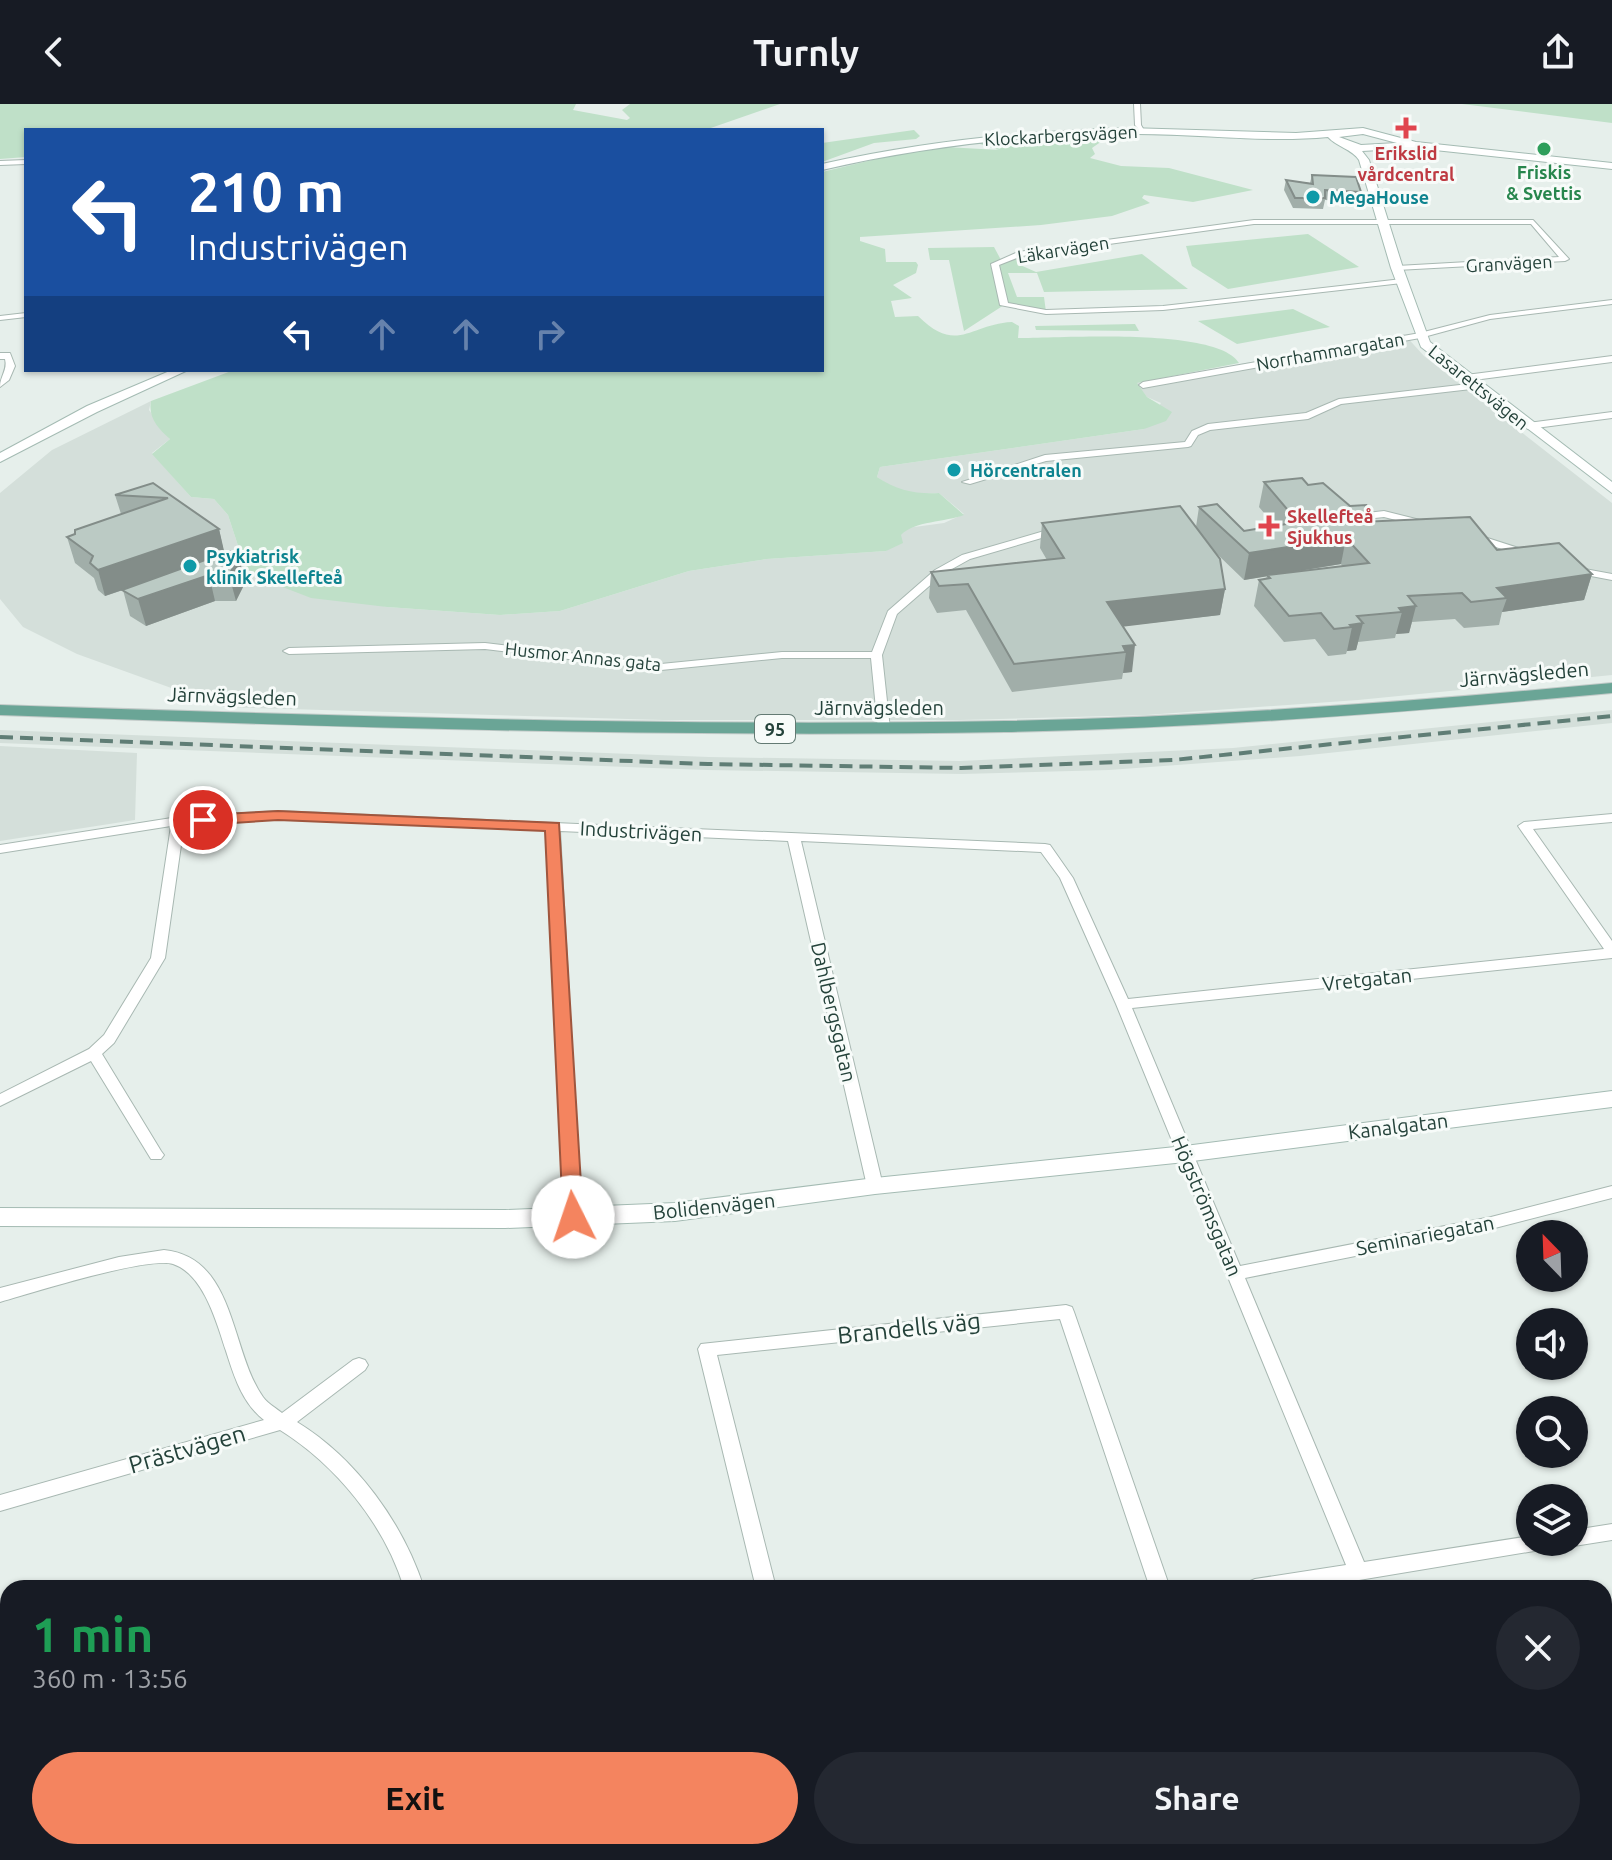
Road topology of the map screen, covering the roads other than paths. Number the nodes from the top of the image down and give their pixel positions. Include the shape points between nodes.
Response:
1 (1137, 104) edge
2 (1143, 131) junction
3 (1339, 140) junction
4 (1378, 143) junction
5 (1364, 160) junction
6 (24, 162) edge
7 (0, 163) edge
8 (1612, 166) edge
9 (824, 167) edge
10 (1383, 221) junction
11 (1397, 268) junction
12 (1402, 281) junction
13 (1612, 302) edge
14 (24, 315) edge
15 (0, 318) edge
16 (1420, 335) junction
17 (3, 355) edge
18 (1612, 359) edge
19 (177, 372) edge
20 (1471, 382) junction
21 (0, 384) edge
22 (1143, 385) dead end
23 (1612, 415) edge
24 (1528, 426) junction
25 (0, 458) edge
26 (967, 482) dead end
27 (1610, 486) edge
28 (1074, 527) edge
29 (1402, 532) edge
30 (1378, 533) edge
31 (1466, 534) edge
32 (1540, 558) edge
33 (1562, 566) edge
34 (1612, 577) edge
35 (289, 651) dead end
36 (876, 655) junction
37 (1612, 688) edge
38 (0, 710) edge
39 (884, 729) junction
40 (1612, 818) edge
41 (178, 821) junction
42 (553, 826) junction
43 (794, 839) junction
44 (1045, 848) joint
45 (0, 849) edge
46 (1612, 952) edge
47 (1123, 1004) junction
48 (94, 1053) junction
49 (1612, 1099) edge
50 (0, 1101) edge
51 (1185, 1154) junction
52 (156, 1155) dead end
53 (875, 1186) junction
54 (1612, 1192) edge
55 (0, 1217) edge
56 (573, 1217) junction
57 (1236, 1273) junction
58 (0, 1295) edge
59 (359, 1365) dead end
60 (285, 1421) junction
61 (0, 1503) edge
62 (1612, 1532) edge
63 (1588, 1536) edge
64 (1516, 1546) edge
65 (1358, 1570) junction
66 (412, 1580) edge
67 (764, 1580) edge
68 (1157, 1580) edge
69 (1301, 1580) edge

1 - 2 street
2 - 3 main road, Klockarbergsvägen
2 - 9 main road, Klockarbergsvägen via 967,140
3 - 4 main road, Klockarbergsvägen
3 - 5 main road
4 - 5 main road
4 - 8 main road, Klockarbergsvägen
5 - 10 main road, Lasarettsvägen
6 - 7 street
10 - 11 main road, Lasarettsvägen
10 - 11 street, Granvägen via 1533,222 1565,259
10 - 12 street, Läkarvägen via 1222,225 1021,254 995,264 995,272 1004,305 1046,312 1163,308
11 - 12 main road, Lasarettsvägen
12 - 16 main road, Lasarettsvägen
13 - 16 street, Norrhammargatan via 1490,317
14 - 15 street
16 - 20 main road, Lasarettsvägen
16 - 22 street, Norrhammargatan
17 - 21 street via 9,373
18 - 20 street
19 - 25 main road
20 - 24 main road, Lasarettsvägen
20 - 26 street via 1339,402 1308,416 1208,427 1188,444 1036,459
23 - 24 street
24 - 27 main road, Lasarettsvägen
28 - 36 street via 1005,544 939,572 892,613
29 - 30 street via 1442,529 1384,514 1359,517 1363,527
31 - 32 street
33 - 34 street
35 - 36 street, Husmor Annas gata via 485,646 661,667 795,654
36 - 39 street
37 - 39 main road, Järnvägsleden / 95 via 1247,717
38 - 39 main road, Järnvägsleden / 95 via 453,726
40 - 46 street via 1524,826
41 - 42 street, Industrivägen via 278,815
41 - 45 street, Industrivägen
41 - 48 street via 158,958 109,1039
42 - 43 street, Industrivägen
42 - 56 street
43 - 44 street, Industrivägen
43 - 53 street, Dahlbergsgatan
44 - 47 street, Högströmsgatan via 1066,878
46 - 47 street, Vretgatan
47 - 51 street, Högströmsgatan
48 - 50 street
48 - 52 street
49 - 51 main road, Kanalgatan
51 - 53 main road, Bolidenvägen
51 - 57 street, Högströmsgatan
53 - 56 main road, Bolidenvägen via 675,1212
54 - 57 street, Seminariegatan via 1491,1223
55 - 56 main road, Bolidenvägen
57 - 65 street, Högströmsgatan
58 - 60 street via 138,1260 175,1257 202,1273 258,1404
59 - 60 street, Prästvägen
60 - 61 street, Prästvägen
60 - 66 street via 346,1475
62 - 63 street
64 - 65 street
65 - 69 street
67 - 68 street, Brandells väg via 707,1349 1066,1312

